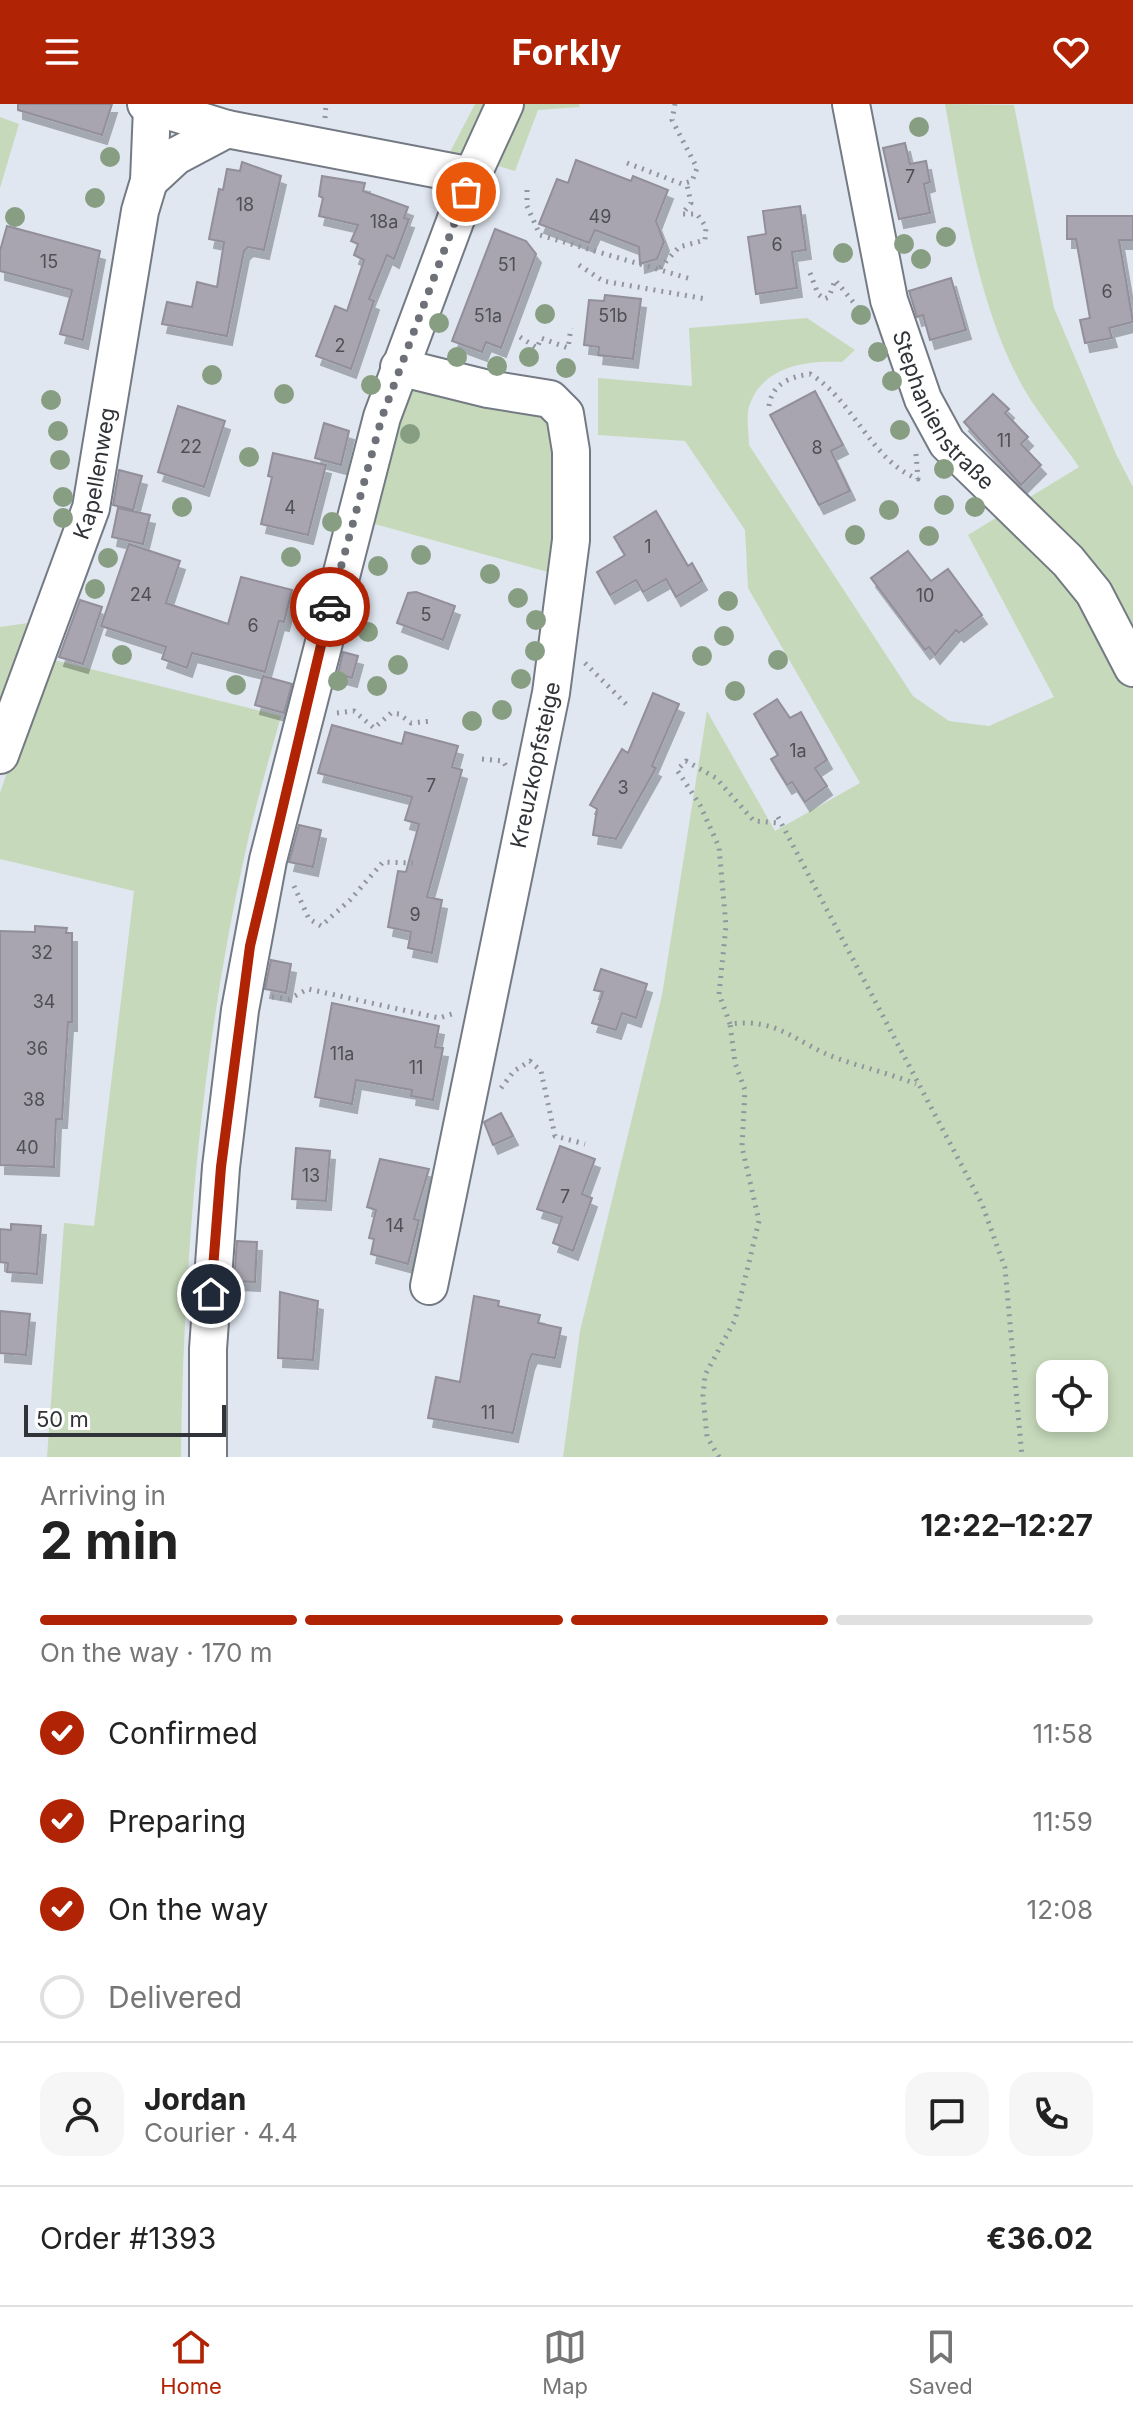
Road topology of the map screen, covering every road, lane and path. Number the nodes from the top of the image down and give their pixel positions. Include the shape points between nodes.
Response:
1 (505, 104) edge
2 (675, 104) edge
3 (851, 104) edge
4 (149, 106) edge
5 (227, 129) junction
6 (627, 163) dead end
7 (472, 176) junction
8 (149, 181) junction
9 (687, 185) junction
10 (527, 190) dead end
11 (579, 265) dead end
12 (660, 268) junction
13 (810, 273) dead end
14 (691, 279) dead end
15 (706, 299) dead end
16 (869, 304) dead end
17 (571, 328) dead end
18 (520, 337) dead end
19 (399, 367) junction
20 (769, 406) dead end
21 (915, 451) dead end
22 (561, 630) junction
23 (1133, 668) edge
24 (629, 707) dead end
25 (332, 716) dead end
26 (432, 721) dead end
27 (0, 755) edge
28 (413, 863) dead end
29 (290, 878) dead end
30 (272, 997) dead end
31 (464, 1012) dead end
32 (730, 1024) junction
33 (916, 1084) junction
34 (496, 1092) dead end
35 (585, 1144) dead end
36 (429, 1286) dead end
37 (718, 1455) edge
38 (208, 1457) edge
39 (1022, 1457) edge

1 - 7 street
2 - 9 path via 672,120 697,168
3 - 23 street, Stephanienstraße via 889,300 923,399 947,443 1094,593
4 - 5 street, Kapellenweg
4 - 8 street, Kapellenweg
5 - 7 street, Kapellenweg
5 - 8 street via 176,156
6 - 9 path
7 - 19 street
8 - 27 street, Kapellenweg via 91,508
9 - 12 path via 691,203 682,214 702,219 705,240 684,245
10 - 12 path via 527,206 540,235
11 - 15 path via 603,281
12 - 14 path
13 - 16 path via 824,299 835,280 861,310
17 - 18 path via 568,348 541,338 537,348
19 - 22 street, Kreuzkopfsteige via 550,399 565,414 572,497
19 - 38 street via 314,670 250,946 214,1239
20 - 21 path via 771,394 783,381 810,374 835,393 896,465 918,479
22 - 24 path via 576,655
22 - 36 street, Kreuzkopfsteige
25 - 26 path via 354,711 374,728 391,713 411,723
28 - 29 path via 383,862 321,926 309,919
30 - 31 path via 289,999 308,989 439,1018
32 - 33 path via 753,1021 794,1034 836,1058
32 - 33 path via 719,994 726,926 719,847 677,770 686,761 716,778 754,821 780,820
32 - 37 path via 745,1090 742,1147 759,1221 735,1320 705,1375 707,1437
33 - 39 path via 982,1204 1005,1268
34 - 35 path via 530,1061 541,1071 555,1136

